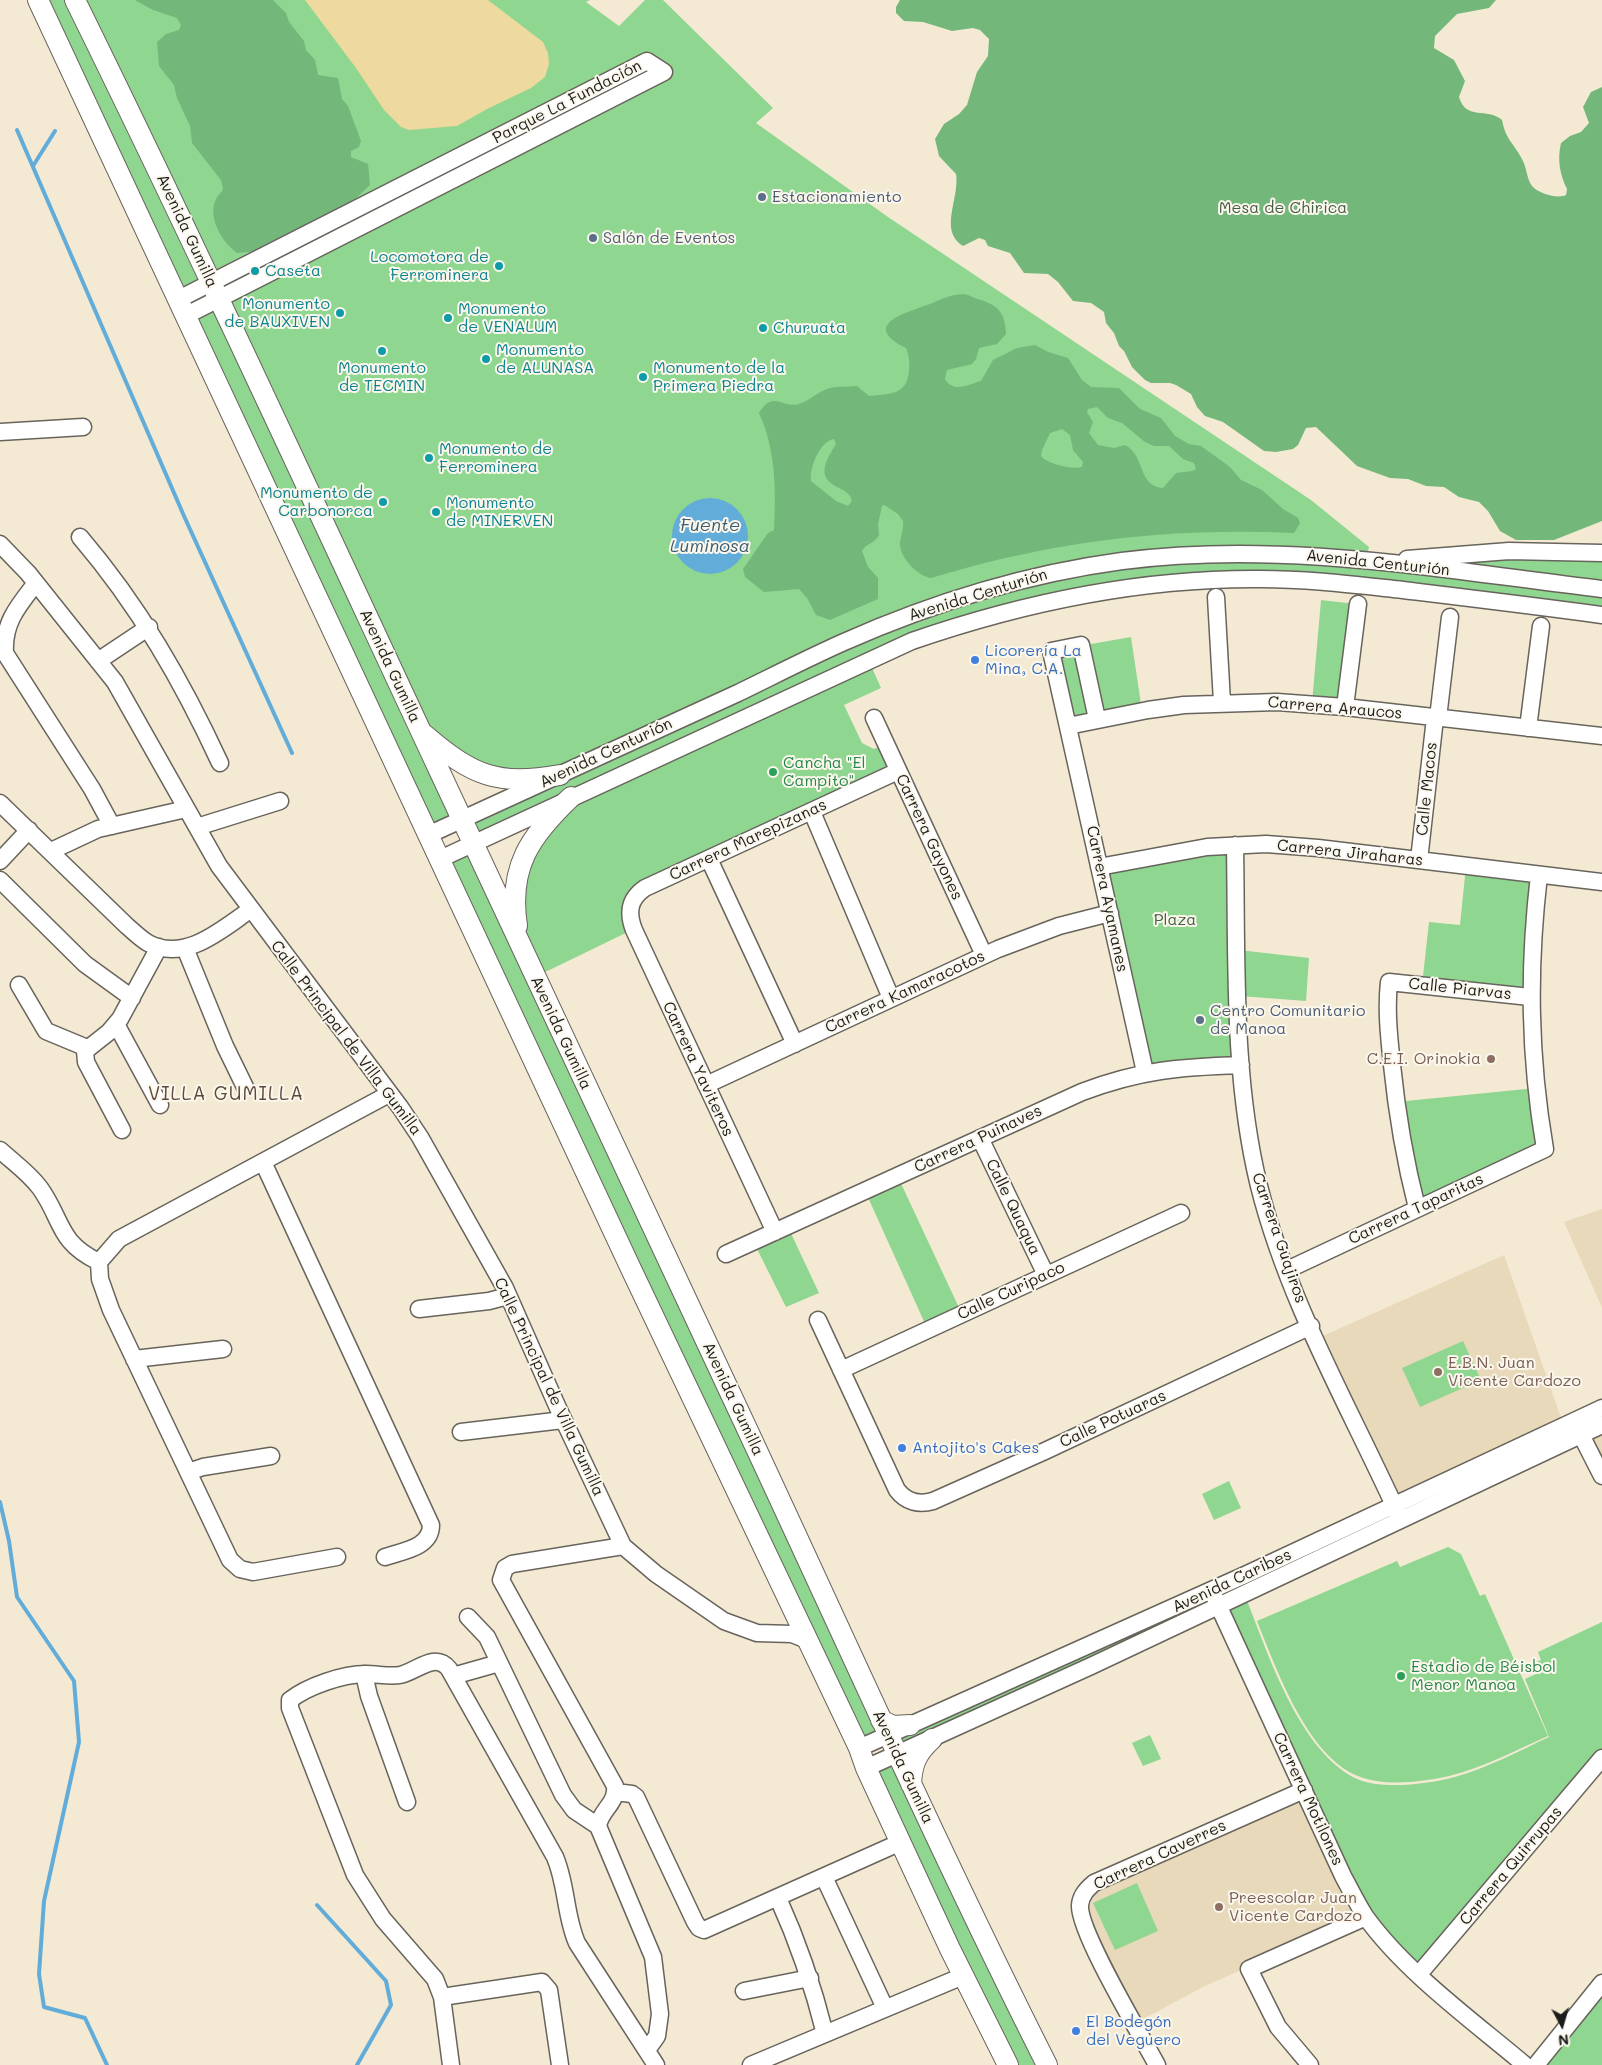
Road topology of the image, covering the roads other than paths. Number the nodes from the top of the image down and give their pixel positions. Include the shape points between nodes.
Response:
1 (38, 0) edge
2 (76, 0) edge
3 (215, 291) junction
4 (181, 308) junction
5 (83, 427) dead end
6 (0, 432) edge
7 (80, 537) dead end
8 (0, 544) edge
9 (1602, 553) edge
10 (1380, 562) junction
11 (36, 583) junction
12 (1602, 589) edge
13 (1216, 597) dead end
14 (1358, 604) dead end
15 (1602, 615) edge
16 (1450, 617) dead end
17 (1541, 626) dead end
18 (149, 628) junction
19 (3, 655) edge
20 (98, 661) junction
21 (1222, 702) junction
22 (1345, 707) junction
23 (874, 718) dead end
24 (1436, 718) junction
25 (1097, 719) junction
26 (1068, 726) junction
27 (1528, 728) junction
28 (420, 730) junction
29 (1602, 736) edge
30 (220, 763) dead end
31 (898, 770) junction
32 (560, 775) junction
33 (570, 797) junction
34 (280, 801) dead end
35 (0, 803) edge
36 (186, 809) junction
37 (812, 812) junction
38 (462, 820) junction
39 (112, 826) junction
40 (197, 827) junction
41 (28, 830) junction
42 (428, 835) junction
43 (473, 843) junction
44 (1235, 844) junction
45 (51, 851) junction
46 (440, 859) junction
47 (709, 859) junction
48 (1419, 860) junction
49 (0, 861) edge
50 (1100, 866) junction
51 (1539, 874) junction
52 (0, 880) edge
53 (1602, 882) edge
54 (630, 903) joint
55 (250, 910) junction
56 (1110, 913) junction
57 (520, 943) junction
58 (159, 946) junction
59 (185, 948) junction
60 (984, 956) junction
61 (19, 986) dead end
62 (1530, 997) junction
63 (132, 998) junction
64 (892, 998) junction
65 (116, 1024) junction
66 (794, 1044) junction
67 (87, 1048) junction
68 (1241, 1065) junction
69 (1145, 1072) junction
70 (706, 1085) junction
71 (245, 1087) dead end
72 (388, 1094) junction
73 (160, 1104) dead end
74 (122, 1130) dead end
75 (980, 1138) junction
76 (0, 1150) edge
77 (263, 1162) junction
78 (1417, 1208) junction
79 (1181, 1213) dead end
80 (775, 1232) junction
81 (726, 1254) dead end
82 (99, 1262) junction
83 (1287, 1270) junction
84 (1046, 1275) junction
85 (508, 1296) junction
86 (419, 1309) dead end
87 (818, 1320) dead end
88 (1310, 1326) junction
89 (224, 1349) dead end
90 (134, 1359) junction
91 (841, 1370) junction
92 (1602, 1408) edge
93 (563, 1420) junction
94 (1602, 1425) edge
95 (1577, 1428) junction
96 (461, 1432) dead end
97 (271, 1456) dead end
98 (188, 1472) junction
99 (1602, 1476) edge
100 (1398, 1513) junction
101 (624, 1546) junction
102 (337, 1557) dead end
103 (385, 1557) dead end
104 (1211, 1590) junction
105 (790, 1603) junction
106 (1218, 1606) junction
107 (468, 1617) dead end
108 (771, 1633) junction
109 (808, 1640) junction
110 (499, 1663) junction
111 (364, 1674) junction
112 (453, 1676) junction
113 (910, 1725) joint
114 (884, 1727) junction
115 (932, 1739) junction
116 (859, 1748) junction
117 (898, 1755) junction
118 (1602, 1758) edge
119 (866, 1768) junction
120 (910, 1784) junction
121 (1304, 1790) junction
122 (615, 1792) junction
123 (407, 1802) dead end
124 (598, 1826) junction
125 (901, 1842) junction
126 (824, 1877) junction
127 (778, 1898) junction
128 (1366, 1917) junction
129 (1419, 1974) junction
130 (963, 1976) junction
131 (810, 1978) junction
132 (1602, 1984) edge
133 (744, 1990) dead end
134 (442, 1997) junction
135 (886, 2008) junction
136 (824, 2034) junction
137 (647, 2050) junction
138 (451, 2065) edge
139 (560, 2065) edge
140 (656, 2065) edge
141 (751, 2065) edge
142 (1008, 2065) edge
143 (1047, 2065) edge
144 (1158, 2065) edge
145 (1310, 2065) edge
146 (1526, 2065) edge
147 (1536, 2065) edge

1 - 4 main road, Avenida Gumilla
2 - 3 main road, Avenida Gumilla
3 - 3 street, Parque La Fundación via 664,72 647,61
3 - 4 street, Parque La Fundación
3 - 28 main road, Avenida Gumilla
4 - 42 main road, Avenida Gumilla
5 - 6 street
7 - 18 street via 110,571
8 - 11 street, Calle Principal de Villa Gumilla
9 - 10 street via 1509,551
10 - 12 street, Avenida Centurión
10 - 32 street, Avenida Centurión via 1294,554 1227,553 1122,561 1006,583 909,615 844,642
11 - 19 street via 10,618
11 - 20 street, Calle Principal de Villa Gumilla
13 - 21 street
14 - 22 street
15 - 33 street, Avenida Centurión via 1301,580 1224,579 1099,591 1007,611 912,641
16 - 24 street, Calle Macos
17 - 27 street
18 - 20 street
18 - 30 street via 185,691
19 - 39 street via 92,789
20 - 36 street, Calle Principal de Villa Gumilla via 115,682
21 - 22 street, Carrera Araucos
21 - 25 street, Carrera Araucos
22 - 24 street, Carrera Araucos
23 - 31 street, Carrera Gayones
24 - 27 street, Carrera Araucos
24 - 48 street, Calle Macos
25 - 26 street, Carrera Araucos
25 - 26 street, Carrera Ayamanes via 1081,645 1051,651
26 - 50 street, Carrera Ayamanes
27 - 29 street, Carrera Araucos
28 - 32 main road via 461,763 482,774 522,780
28 - 38 main road, Avenida Gumilla
31 - 37 street, Carrera Marepizanas
31 - 60 street, Carrera Gayones
32 - 38 street, Avenida Centurión
33 - 43 street, Avenida Centurión
33 - 57 main road via 544,823 522,856 515,893
34 - 40 street
35 - 41 street
36 - 39 street
36 - 40 street, Calle Principal de Villa Gumilla
37 - 47 street, Carrera Marepizanas
37 - 64 street
38 - 42 street, Avenida Centurión
38 - 43 main road, Avenida Gumilla
39 - 45 street via 80,835
40 - 55 street, Calle Principal de Villa Gumilla
41 - 45 street
41 - 49 street
42 - 46 main road, Avenida Gumilla
43 - 46 street, Avenida Centurión
43 - 57 main road, Avenida Gumilla
44 - 48 street, Carrera Jiraharas via 1302,846
44 - 50 street, Carrera Jiraharas via 1180,850
44 - 68 street, Carrera Guajiros
45 - 58 street via 127,926 149,943
46 - 105 main road, Avenida Gumilla
47 - 54 street, Carrera Marepizanas via 645,888
47 - 66 street
48 - 51 street, Carrera Jiraharas
50 - 56 street, Carrera Ayamanes
51 - 53 street, Carrera Jiraharas
51 - 62 street
52 - 63 street via 85,964
54 - 70 street, Carrera Yaviteros via 634,930
55 - 59 street via 206,939
55 - 72 street, Calle Principal de Villa Gumilla
56 - 60 street, Carrera Kamaracotos via 1059,926
56 - 69 street, Carrera Ayamanes
57 - 114 main road, Avenida Gumilla
58 - 59 street
58 - 63 street
59 - 71 street via 224,1046
60 - 64 street, Carrera Kamaracotos
61 - 67 street via 46,1031
62 - 78 street, Carrera Taparitas via 1534,1067 1545,1149
62 - 78 street, Calle Piarvas via 1389,982 1388,1025 1394,1085 1402,1144
63 - 65 street
64 - 66 street, Carrera Kamaracotos
65 - 67 street
65 - 73 street
66 - 70 street, Carrera Kamaracotos
67 - 74 street via 86,1062
68 - 69 street, Carrera Puinaves
68 - 83 street, Carrera Guajiros via 1254,1163
69 - 75 street, Carrera Puinaves via 1082,1092
70 - 80 street, Carrera Yaviteros
72 - 77 street
72 - 85 street, Calle Principal de Villa Gumilla via 420,1137
75 - 80 street, Carrera Puinaves
75 - 84 street, Calle Quaqua
76 - 82 street via 40,1189 66,1238 77,1250
77 - 82 street via 119,1239
77 - 103 street via 431,1526 430,1536 424,1543
78 - 83 street, Carrera Taparitas
79 - 84 street, Calle Curipaco
80 - 81 street, Carrera Puinaves
82 - 90 street via 103,1290
83 - 88 street, Carrera Guajiros
84 - 91 street, Calle Curipaco
85 - 86 street
85 - 93 street, Calle Principal de Villa Gumilla
87 - 91 street
88 - 91 street, Calle Potuaras via 926,1503 913,1502 897,1490
88 - 100 street, Carrera Guajiros
89 - 90 street
90 - 98 street
92 - 95 street, Avenida Caribes
93 - 96 street
93 - 101 street, Calle Principal de Villa Gumilla
94 - 95 street, Avenida Caribes
95 - 99 street
95 - 100 street, Avenida Caribes
97 - 98 street
98 - 102 street via 230,1560 240,1569 253,1572
100 - 104 street, Avenida Caribes
100 - 106 street, Avenida Caribes
101 - 108 street, Calle Principal de Villa Gumilla via 656,1574 724,1621 757,1633
101 - 122 street via 512,1564 501,1576 506,1592 607,1769
104 - 106 street, Carrera Motilones
104 - 113 street, Avenida Caribes
105 - 108 street via 785,1624
105 - 109 main road, Avenida Gumilla
106 - 115 street, Avenida Caribes
106 - 121 street, Carrera Motilones
107 - 110 street via 487,1637
108 - 109 street, Calle Principal de Villa Gumilla via 792,1634
109 - 116 main road, Avenida Gumilla
110 - 112 street
110 - 124 street via 563,1795 574,1810
111 - 112 street via 402,1675 434,1661 446,1665
111 - 123 street
111 - 134 street via 301,1693 290,1700 290,1708 355,1875 383,1919 430,1973
112 - 137 street via 554,1857 563,1880 577,1943
113 - 114 main road
114 - 116 street
114 - 117 main road, Avenida Gumilla
115 - 117 street, Avenida Caribes
115 - 120 main road via 914,1759
116 - 119 main road, Avenida Gumilla
117 - 119 street, Avenida Caribes
117 - 120 main road, Avenida Gumilla
118 - 129 street, Carrera Quirrupas
119 - 125 main road, Avenida Gumilla
120 - 143 main road, Avenida Gumilla
121 - 128 street, Carrera Motilones
121 - 144 street, Carrera Caverres via 1086,1889 1080,1905 1083,1923 1126,2011
122 - 124 street
122 - 127 street via 632,1794 636,1798 699,1928 709,1929
124 - 137 street via 653,1957 660,2014 657,2036
125 - 126 street
125 - 130 main road, Avenida Gumilla
126 - 127 street
126 - 135 street
127 - 131 street
128 - 129 street, Carrera Motilones
128 - 145 street via 1249,1969 1278,2026
129 - 146 street, Carrera Motilones
130 - 135 street
130 - 142 main road, Avenida Gumilla
131 - 133 street
131 - 136 street
132 - 147 street
134 - 138 street
134 - 139 street via 542,1982 549,1990
135 - 136 street
136 - 141 street
137 - 140 street

